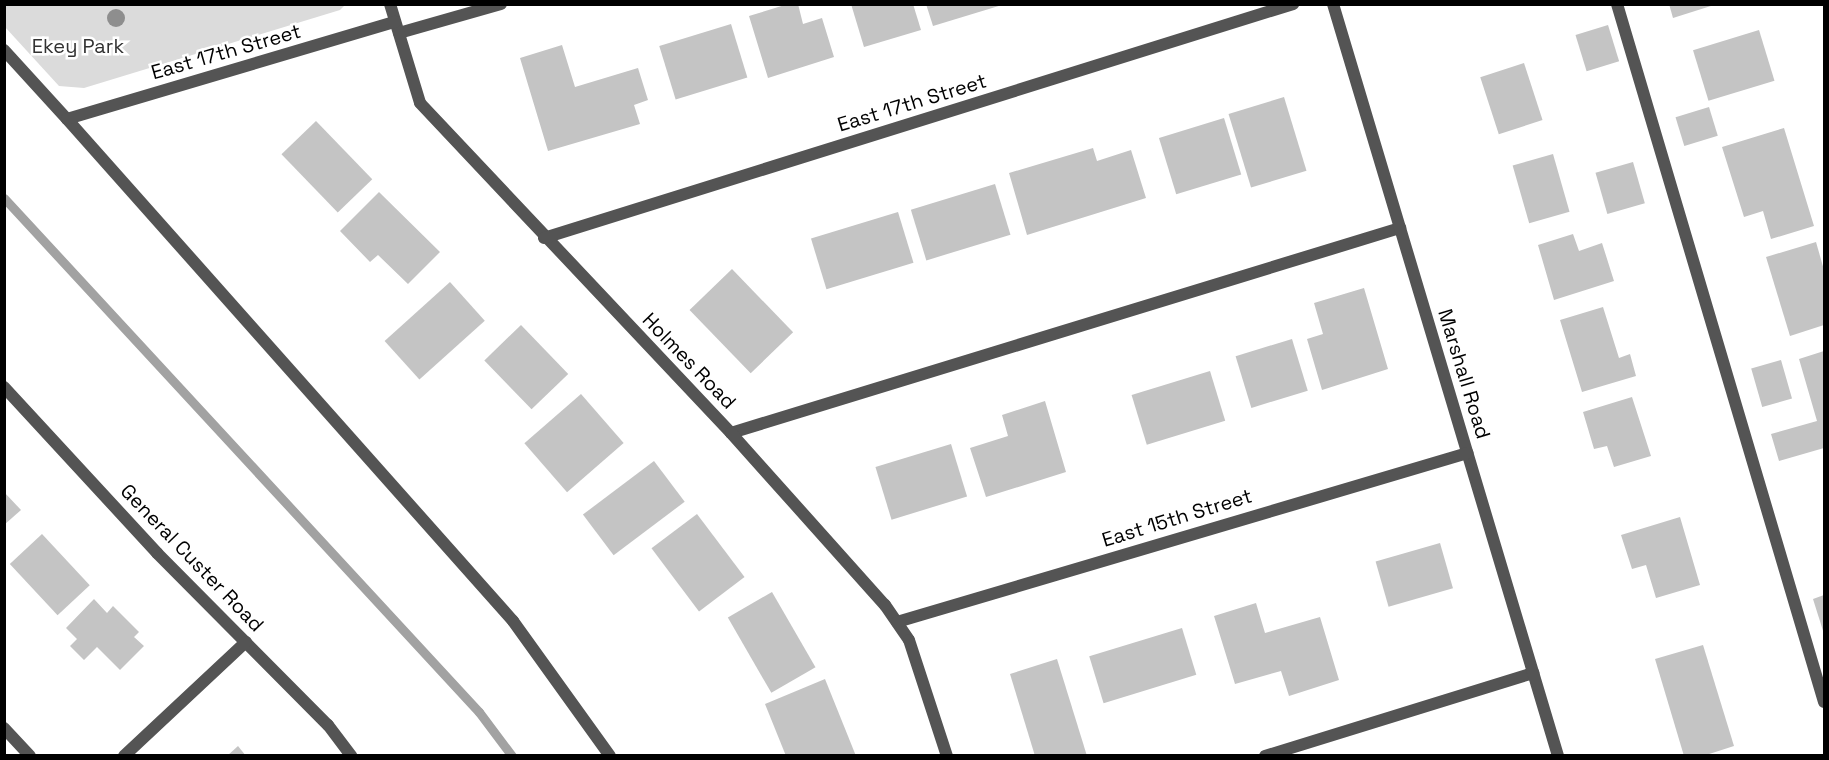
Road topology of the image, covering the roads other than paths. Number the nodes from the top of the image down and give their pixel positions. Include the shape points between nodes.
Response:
1 (390, 4) edge
2 (501, 4) edge
3 (1293, 4) edge
4 (1333, 4) edge
5 (1617, 4) edge
6 (397, 28) junction
7 (4, 50) edge
8 (67, 119) junction
9 (1400, 228) junction
10 (544, 238) junction
11 (4, 387) edge
12 (731, 433) junction
13 (1467, 453) junction
14 (897, 622) junction
15 (246, 642) junction
16 (1533, 673) junction
17 (1824, 702) edge
18 (4, 728) edge
19 (30, 756) edge
20 (124, 756) edge
21 (351, 756) edge
22 (610, 756) edge
23 (947, 756) edge
24 (1265, 756) edge
25 (1558, 756) edge

1 - 6 street, Holmes Road
2 - 6 street, East 17th Street
3 - 10 street, East 17th Street
4 - 9 street, Marshall Road
5 - 17 street
6 - 8 street, East 17th Street
6 - 10 street, Holmes Road via 420,103
7 - 8 street
8 - 22 street via 513,621
9 - 12 street
9 - 13 street, Marshall Road
10 - 12 street, Holmes Road
11 - 15 street, General Custer Road
12 - 14 street, Holmes Road
13 - 14 street, East 15th Street
13 - 16 street, Marshall Road
14 - 23 street, Holmes Road via 909,640
15 - 20 street
15 - 21 street, General Custer Road via 328,725
16 - 24 street
16 - 25 street, Marshall Road
18 - 19 street

